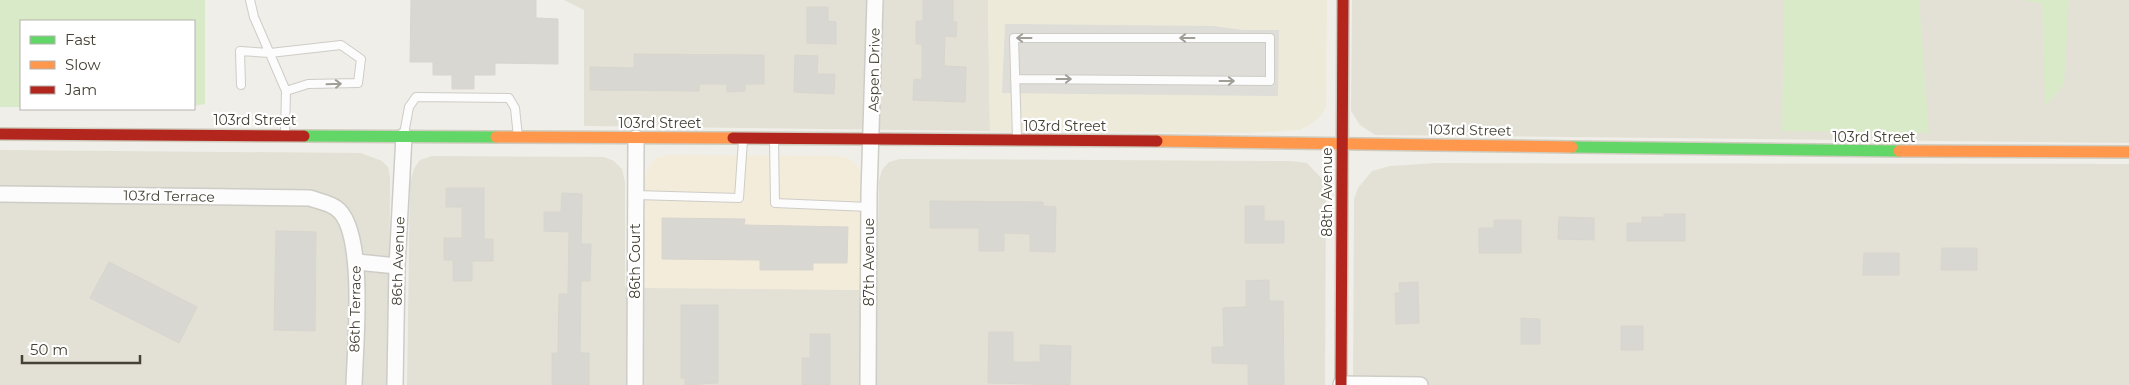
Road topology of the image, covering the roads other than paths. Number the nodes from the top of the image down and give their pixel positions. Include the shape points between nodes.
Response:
1 (250, 0) edge
2 (875, 0) edge
3 (1343, 0) edge
4 (270, 53) junction
5 (1015, 79) junction
6 (241, 85) dead end
7 (286, 91) junction
8 (0, 134) edge
9 (285, 136) junction
10 (404, 136) junction
11 (518, 137) junction
12 (636, 138) junction
13 (743, 138) junction
14 (774, 139) junction
15 (872, 139) junction
16 (1017, 140) junction
17 (1342, 142) junction
18 (2129, 152) edge
19 (0, 194) edge
20 (636, 195) junction
21 (869, 207) junction
22 (336, 208) joint
23 (356, 262) junction
24 (397, 266) junction
25 (1341, 384) edge
26 (354, 385) edge
27 (395, 385) edge
28 (635, 385) edge
29 (868, 385) edge
30 (1420, 385) edge

1 - 4 lane
2 - 15 street, Aspen Drive
3 - 17 street, 88th Avenue
4 - 6 lane via 240,51
4 - 7 lane
7 -> 4 lane via 308,84 358,83 361,58 341,45
5 -> 5 lane via 1270,81 1270,38 1014,38
5 - 16 lane
7 - 9 lane
8 - 9 street, 103rd Street
9 - 10 street, 103rd Street
10 - 11 street, 103rd Street
10 - 11 lane via 409,107 416,97 509,98 515,108
10 - 24 street, 86th Avenue
11 - 12 street, 103rd Street
12 - 13 street, 103rd Street
12 - 20 street, 86th Court
13 - 14 street, 103rd Street
13 - 20 lane via 739,198
14 - 15 street, 103rd Street
14 - 21 lane via 775,203
15 - 16 street, 103rd Street
15 - 21 street, 87th Avenue
16 - 17 street, 103rd Street
17 - 18 street, 103rd Street via 1802,152
17 - 25 street, 88th Avenue
19 - 22 street, 103rd Terrace via 310,198
20 - 28 street, 86th Court
21 - 29 street, 87th Avenue
22 - 23 street, 86th Terrace via 349,226
23 - 24 street
23 - 26 street, 86th Terrace
24 - 27 street, 86th Avenue
25 - 30 street

